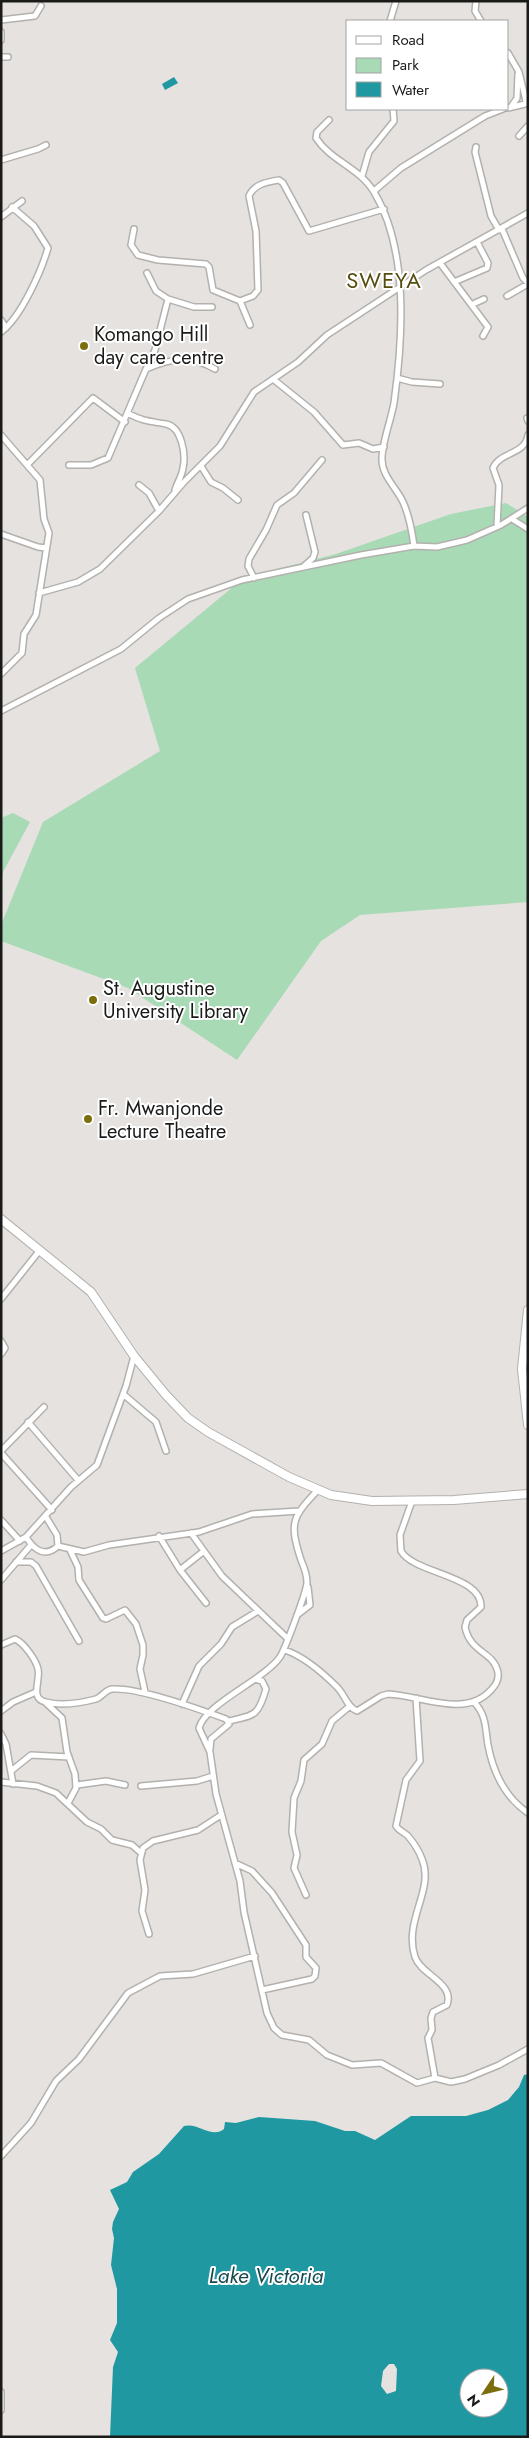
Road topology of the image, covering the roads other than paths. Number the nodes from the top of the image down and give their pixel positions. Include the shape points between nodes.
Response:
1 (396, 1) edge
2 (476, 1) edge
3 (41, 6) dead end
4 (1, 20) edge
5 (390, 20) edge
6 (480, 20) edge
7 (1, 32) edge
8 (1, 40) edge
9 (509, 55) edge
10 (8, 56) dead end
11 (1, 57) edge
12 (519, 72) junction
13 (527, 102) edge
14 (509, 107) edge
15 (393, 110) edge
16 (500, 110) edge
17 (329, 120) dead end
18 (528, 126) edge
19 (518, 136) dead end
20 (46, 145) dead end
21 (476, 147) dead end
22 (1, 160) edge
23 (362, 176) junction
24 (374, 191) junction
25 (22, 201) dead end
26 (12, 207) junction
27 (384, 209) junction
28 (528, 213) edge
29 (1, 218) edge
30 (134, 229) dead end
31 (501, 229) junction
32 (477, 242) junction
33 (440, 263) junction
34 (147, 273) dead end
35 (454, 282) junction
36 (528, 283) edge
37 (399, 288) junction
38 (507, 296) dead end
39 (168, 299) junction
40 (484, 299) dead end
41 (240, 301) junction
42 (473, 304) junction
43 (212, 307) dead end
44 (1, 320) edge
45 (250, 324) dead end
46 (6, 328) junction
47 (1, 332) edge
48 (483, 336) dead end
49 (215, 368) dead end
50 (146, 369) junction
51 (397, 378) junction
52 (273, 379) junction
53 (440, 384) dead end
54 (129, 414) junction
55 (125, 422) junction
56 (1, 435) edge
57 (528, 435) edge
58 (384, 447) junction
59 (322, 460) dead end
60 (28, 464) junction
61 (69, 465) dead end
62 (201, 466) junction
63 (139, 484) dead end
64 (174, 493) junction
65 (238, 500) dead end
66 (528, 508) edge
67 (160, 511) junction
68 (525, 514) edge
69 (306, 515) dead end
70 (512, 519) junction
71 (497, 526) junction
72 (528, 529) edge
73 (1, 534) edge
74 (414, 546) junction
75 (46, 548) junction
76 (303, 568) junction
77 (254, 578) junction
78 (39, 593) junction
79 (1, 674) edge
80 (1, 711) edge
81 (1, 1219) edge
82 (40, 1250) junction
83 (1, 1299) edge
84 (528, 1310) edge
85 (1, 1341) edge
86 (1, 1354) edge
87 (134, 1356) junction
88 (123, 1394) junction
89 (44, 1407) dead end
90 (28, 1422) junction
91 (528, 1425) edge
92 (166, 1451) dead end
93 (1, 1452) edge
94 (78, 1480) junction
95 (318, 1490) junction
96 (528, 1494) edge
97 (412, 1502) junction
98 (52, 1510) junction
99 (299, 1511) junction
100 (46, 1517) junction
101 (1, 1520) edge
102 (191, 1533) junction
103 (159, 1536) junction
104 (26, 1537) junction
105 (20, 1542) junction
106 (32, 1545) junction
107 (58, 1546) junction
108 (70, 1550) junction
109 (1, 1551) edge
110 (204, 1551) junction
111 (16, 1562) junction
112 (180, 1570) junction
113 (1, 1580) edge
114 (206, 1603) dead end
115 (258, 1611) junction
116 (288, 1639) junction
117 (79, 1641) dead end
118 (1, 1645) edge
119 (285, 1650) junction
120 (255, 1679) junction
121 (36, 1692) junction
122 (145, 1692) junction
123 (416, 1698) junction
124 (427, 1700) junction
125 (46, 1702) junction
126 (474, 1702) junction
127 (182, 1704) junction
128 (350, 1706) junction
129 (418, 1709) junction
130 (1, 1710) edge
131 (209, 1714) junction
132 (229, 1721) junction
133 (1, 1734) edge
134 (210, 1752) junction
135 (69, 1757) junction
136 (11, 1771) junction
137 (214, 1776) junction
138 (1, 1782) edge
139 (13, 1784) junction
140 (76, 1785) junction
141 (125, 1785) dead end
142 (141, 1786) dead end
143 (68, 1803) junction
144 (528, 1813) edge
145 (221, 1815) junction
146 (141, 1853) junction
147 (235, 1863) junction
148 (306, 1895) dead end
149 (149, 1934) dead end
150 (255, 1956) junction
151 (262, 1990) junction
152 (528, 2049) edge
153 (435, 2078) junction
154 (1, 2156) edge
155 (1, 2392) edge
156 (1, 2410) edge

1 - 5 street
2 - 6 street via 475,11
3 - 4 street via 35,16
7 - 8 street
9 - 12 street
10 - 11 street
12 - 13 street
12 - 14 street via 517,98
13 - 14 street
15 - 23 street via 394,121 369,152
16 - 24 street via 485,116 397,170
17 - 23 street via 317,132 316,138 335,157
18 - 19 street
20 - 22 street
21 - 31 street via 491,216
23 - 24 street
24 - 27 street
25 - 26 street
26 - 29 street
26 - 46 street via 34,226 48,248 36,278
27 - 37 street via 396,256
27 - 41 street via 309,232 279,180 255,187 249,196 256,231 258,290
28 - 31 street
30 - 41 street via 131,245 138,255 206,264 213,290
31 - 32 street
31 - 36 street
32 - 33 street
32 - 35 street via 488,266
33 - 35 street
33 - 37 street
34 - 39 street via 156,291
35 - 42 street
36 - 38 street
37 - 51 street via 401,333
37 - 52 street via 326,335 298,362
39 - 43 street via 194,307
39 - 50 street via 155,350
40 - 42 street
41 - 45 street
42 - 48 street via 489,329
44 - 46 street
46 - 47 street
49 - 50 street via 200,361 182,359
50 - 54 street
51 - 53 street
51 - 58 street
52 - 58 street via 314,412 343,444 359,443 373,449
52 - 62 street via 251,396 228,436
54 - 55 street
54 - 64 street via 150,423 167,424 179,434 184,462
55 - 60 street via 93,398
55 - 61 street via 108,458 91,465
56 - 60 street
57 - 71 street via 521,448 499,460 493,468 500,490
58 - 74 street via 383,467 404,504
59 - 77 street via 294,493 275,508 249,559 248,566
60 - 75 street via 42,484 44,519 49,533
62 - 64 street
62 - 65 street via 211,482
63 - 67 street
64 - 67 street
66 - 68 street
67 - 78 street via 100,569 78,582
68 - 70 street
69 - 76 street via 315,552
70 - 71 street
70 - 72 street
71 - 74 street via 454,543 437,547
73 - 75 street
74 - 76 street
75 - 78 street
76 - 77 street
77 - 80 street via 234,582 178,604 121,648
78 - 79 street via 36,615 24,634 22,653
81 - 82 main road
82 - 83 street
82 - 87 main road via 91,1292
84 - 91 main road via 522,1369
85 - 86 street via 5,1348
87 - 88 street
87 - 95 main road via 166,1395 197,1425
88 - 92 street via 156,1422
88 - 94 street via 101,1458 93,1470
89 - 90 street
90 - 93 street
90 - 94 street
93 - 98 street
94 - 98 street
95 - 97 main road via 355,1499
95 - 99 street
96 - 97 main road
97 - 126 street via 399,1540 403,1555 419,1566 468,1587 481,1602 481,1608 465,1623 466,1633 473,1646 495,1665 498,1675 495,1686
98 - 100 street
99 - 102 street via 247,1515
99 - 116 street via 294,1534 310,1605 296,1615
100 - 104 street
100 - 107 street via 57,1535
101 - 105 street
102 - 103 street
102 - 110 street
103 - 108 street via 84,1552
103 - 112 street
104 - 105 street
104 - 106 street
105 - 109 street
106 - 107 street via 42,1552
106 - 111 street
107 - 108 street
108 - 122 street via 78,1567 79,1580 103,1618 125,1610 137,1626 144,1650 140,1669
110 - 112 street
110 - 115 street via 222,1576
111 - 113 street
111 - 117 street via 24,1561 36,1566
112 - 114 street
115 - 116 street
115 - 127 street via 232,1627 221,1644 199,1666
116 - 119 street
118 - 121 street via 16,1639 21,1642 38,1668
119 - 120 street via 270,1669
119 - 128 street via 307,1661 339,1689
120 - 131 street
120 - 132 street via 262,1681 266,1689 255,1713 248,1718
121 - 125 street
121 - 130 street
122 - 125 street via 111,1689 93,1699 69,1704
122 - 127 street
123 - 124 street
123 - 128 street via 388,1694 360,1710
123 - 129 street
124 - 126 street via 451,1704
124 - 129 street
125 - 135 street via 62,1718
126 - 144 street via 485,1717 488,1746 501,1784 515,1803
127 - 131 street
128 - 148 street via 332,1721 322,1744 304,1760 294,1798 292,1832 297,1855 294,1868
129 - 153 street via 420,1761 406,1780 396,1826 416,1848 425,1870 423,1892 412,1926 416,1960 448,1995 447,2005 431,2014 432,2029 428,2038
131 - 132 street
131 - 134 street via 199,1728
132 - 134 street via 211,1739
133 - 136 street
134 - 137 street
135 - 136 street via 31,1756
135 - 140 street
136 - 139 street
137 - 142 street via 196,1781
137 - 145 street
138 - 139 street
139 - 143 street via 49,1790
140 - 141 street via 101,1781
140 - 143 street
143 - 146 street via 86,1822 101,1829 112,1840 132,1845
145 - 146 street via 198,1830 149,1843
145 - 147 street
146 - 149 street via 146,1885 142,1911
147 - 150 street
147 - 151 street via 252,1871 266,1886 306,1945 306,1957 316,1968 312,1979
150 - 151 street
150 - 154 street via 193,1974 163,1975 128,1994 79,2059 56,2081 31,2124
151 - 153 street via 270,2020 282,2035 309,2040 327,2055 352,2065 381,2063 417,2083
152 - 153 street via 465,2080 451,2082
155 - 156 street

